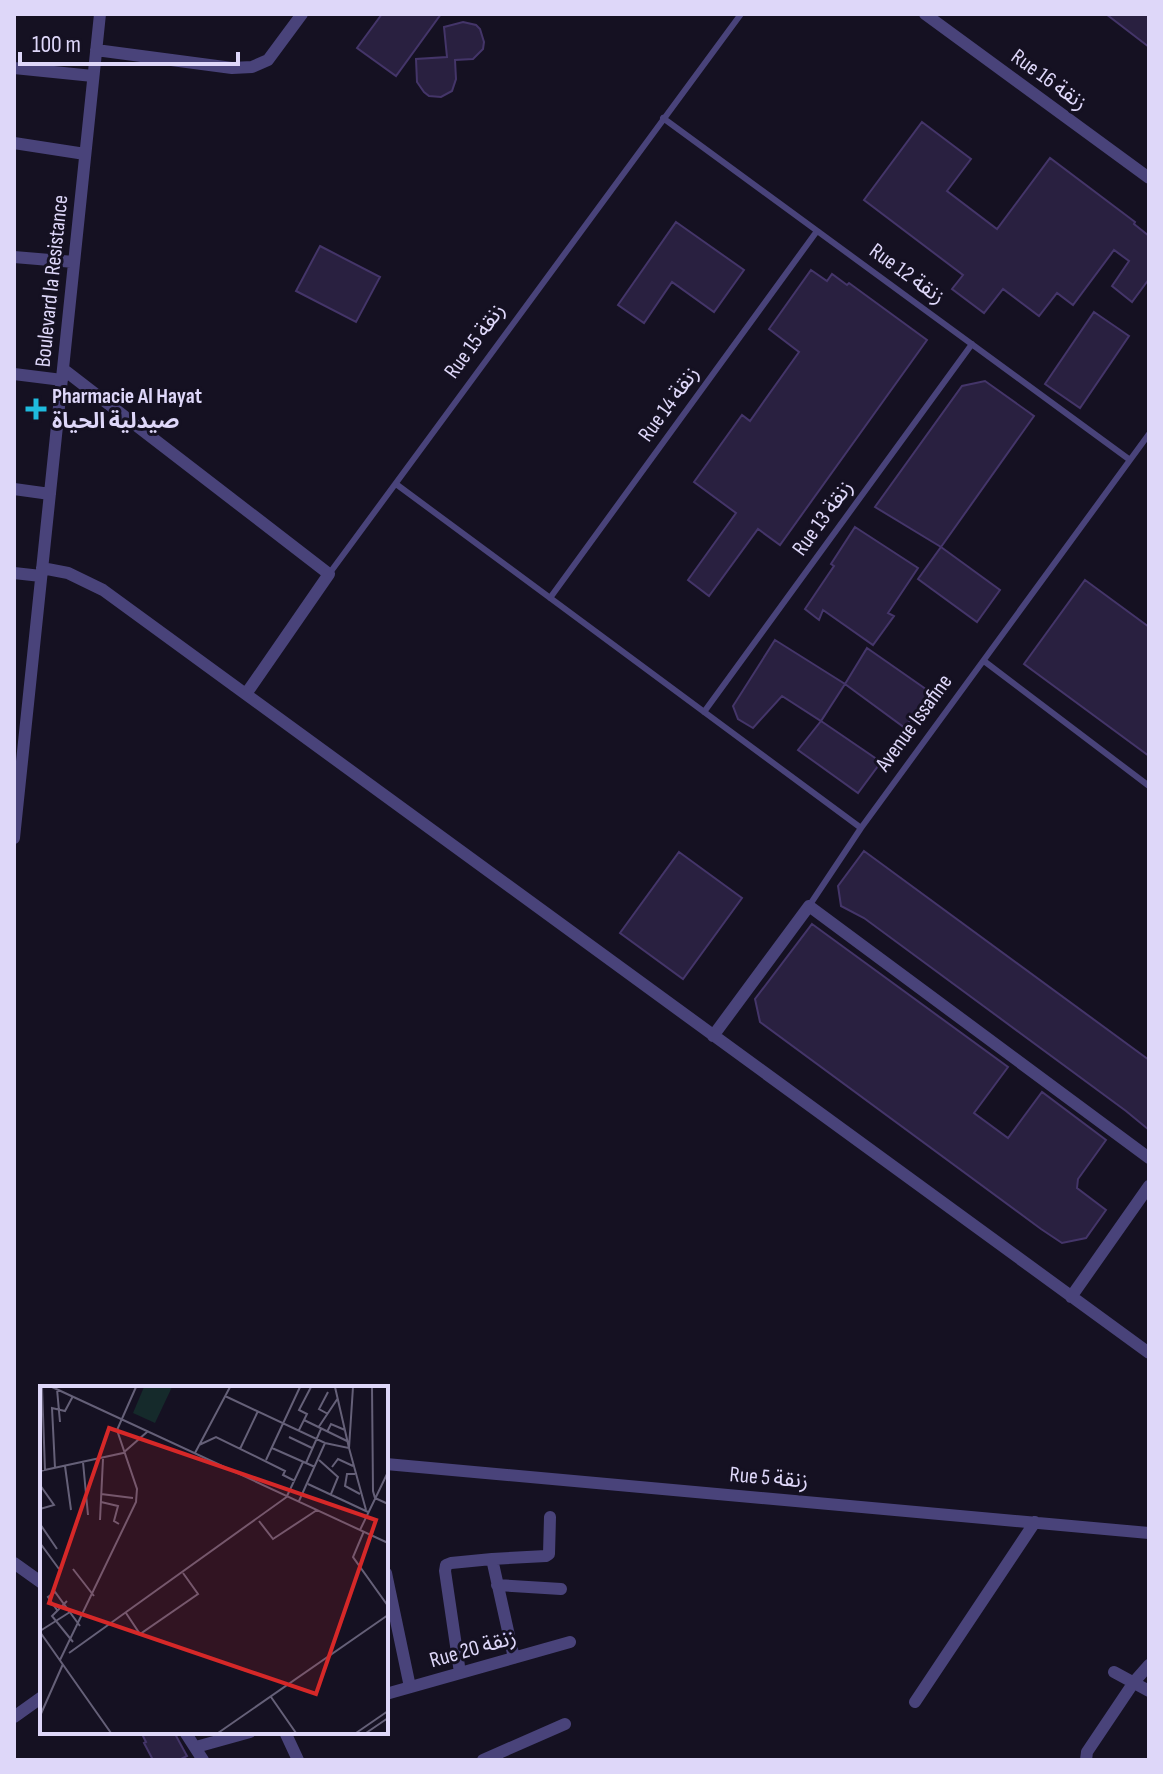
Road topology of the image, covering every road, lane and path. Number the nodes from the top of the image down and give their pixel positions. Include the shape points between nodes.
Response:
1 (100, 14) edge
2 (302, 14) edge
3 (741, 14) edge
4 (925, 14) edge
5 (96, 50) junction
6 (14, 68) edge
7 (93, 76) junction
8 (663, 118) junction
9 (14, 143) edge
10 (85, 154) junction
11 (1149, 178) edge
12 (817, 231) junction
13 (14, 257) edge
14 (74, 262) junction
15 (972, 344) junction
16 (14, 374) edge
17 (62, 374) junction
18 (1149, 434) edge
19 (1130, 460) junction
20 (396, 484) junction
21 (14, 489) edge
22 (50, 494) junction
23 (42, 572) junction
24 (14, 573) edge
25 (329, 574) junction
26 (550, 598) junction
27 (984, 661) junction
28 (246, 694) junction
29 (704, 712) junction
30 (20, 713) edge
31 (1149, 786) edge
32 (861, 828) junction
33 (14, 838) edge
34 (809, 906) junction
35 (713, 1036) junction
36 (1149, 1158) edge
37 (1149, 1186) edge
38 (1071, 1297) junction
39 (1149, 1353) edge
40 (388, 1464) edge
41 (550, 1517) dead end
42 (1035, 1522) junction
43 (1149, 1533) edge
44 (492, 1559) junction
45 (14, 1563) edge
46 (40, 1582) edge
47 (388, 1582) edge
48 (497, 1585) junction
49 (561, 1589) dead end
50 (570, 1642) dead end
51 (514, 1658) junction
52 (1149, 1665) edge
53 (1114, 1672) dead end
54 (460, 1673) junction
55 (1134, 1682) junction
56 (410, 1687) junction
57 (1149, 1691) edge
58 (388, 1693) edge
59 (40, 1698) edge
60 (915, 1702) dead end
61 (14, 1717) edge
62 (565, 1724) dead end
63 (186, 1734) edge
64 (246, 1734) edge
65 (286, 1734) edge
66 (199, 1756) edge
67 (298, 1760) edge
68 (483, 1760) edge
69 (1086, 1760) edge

1 - 5 street, Boulevard la Resistance
2 - 5 street via 268,60 252,67
3 - 8 lane, Rue 15 زنقة
4 - 11 street, Rue 16 زنقة
5 - 7 street, Boulevard la Resistance
6 - 7 street
7 - 10 street, Boulevard la Resistance
8 - 12 lane, Rue 12 زنقة
8 - 20 lane, Rue 15 زنقة
9 - 10 street
10 - 14 street, Boulevard la Resistance
12 - 15 lane, Rue 12 زنقة
12 - 26 lane, Rue 14 زنقة
13 - 14 street
14 - 17 street, Boulevard la Resistance
15 - 19 lane, Rue 12 زنقة
15 - 29 lane, Rue 13 زنقة
16 - 17 street
17 - 22 street, Boulevard la Resistance
17 - 25 street
18 - 19 lane, Avenue Issafine
19 - 27 lane, Avenue Issafine
20 - 25 lane, Rue 15 زنقة
20 - 26 lane
21 - 22 street
22 - 23 street, Boulevard la Resistance
23 - 24 street
23 - 28 street via 80,577 103,590
23 - 30 street, Boulevard la Resistance
25 - 28 street, Rue 15 زنقة
26 - 29 lane
27 - 31 lane
27 - 32 lane, Avenue Issafine
28 - 35 street
29 - 32 lane
30 - 33 street, Boulevard la Resistance
32 - 34 lane, Avenue Issafine
34 - 35 street, Avenue Issafine
34 - 36 street
35 - 38 street
37 - 38 street
38 - 39 street
40 - 42 street, Rue 5 زنقة
41 - 44 street via 548,1556
42 - 43 street, Rue 5 زنقة
42 - 60 street
44 - 48 street
44 - 54 street via 446,1565
45 - 46 street
47 - 56 street
48 - 49 street
48 - 51 street
50 - 51 street, Rue 20 زنقة
51 - 54 street, Rue 20 زنقة
52 - 55 street
53 - 55 street
54 - 56 street, Rue 20 زنقة
55 - 57 street
55 - 69 street
56 - 58 street, Rue 20 زنقة
59 - 61 street
62 - 68 street
63 - 66 street
64 - 66 street
65 - 67 street

